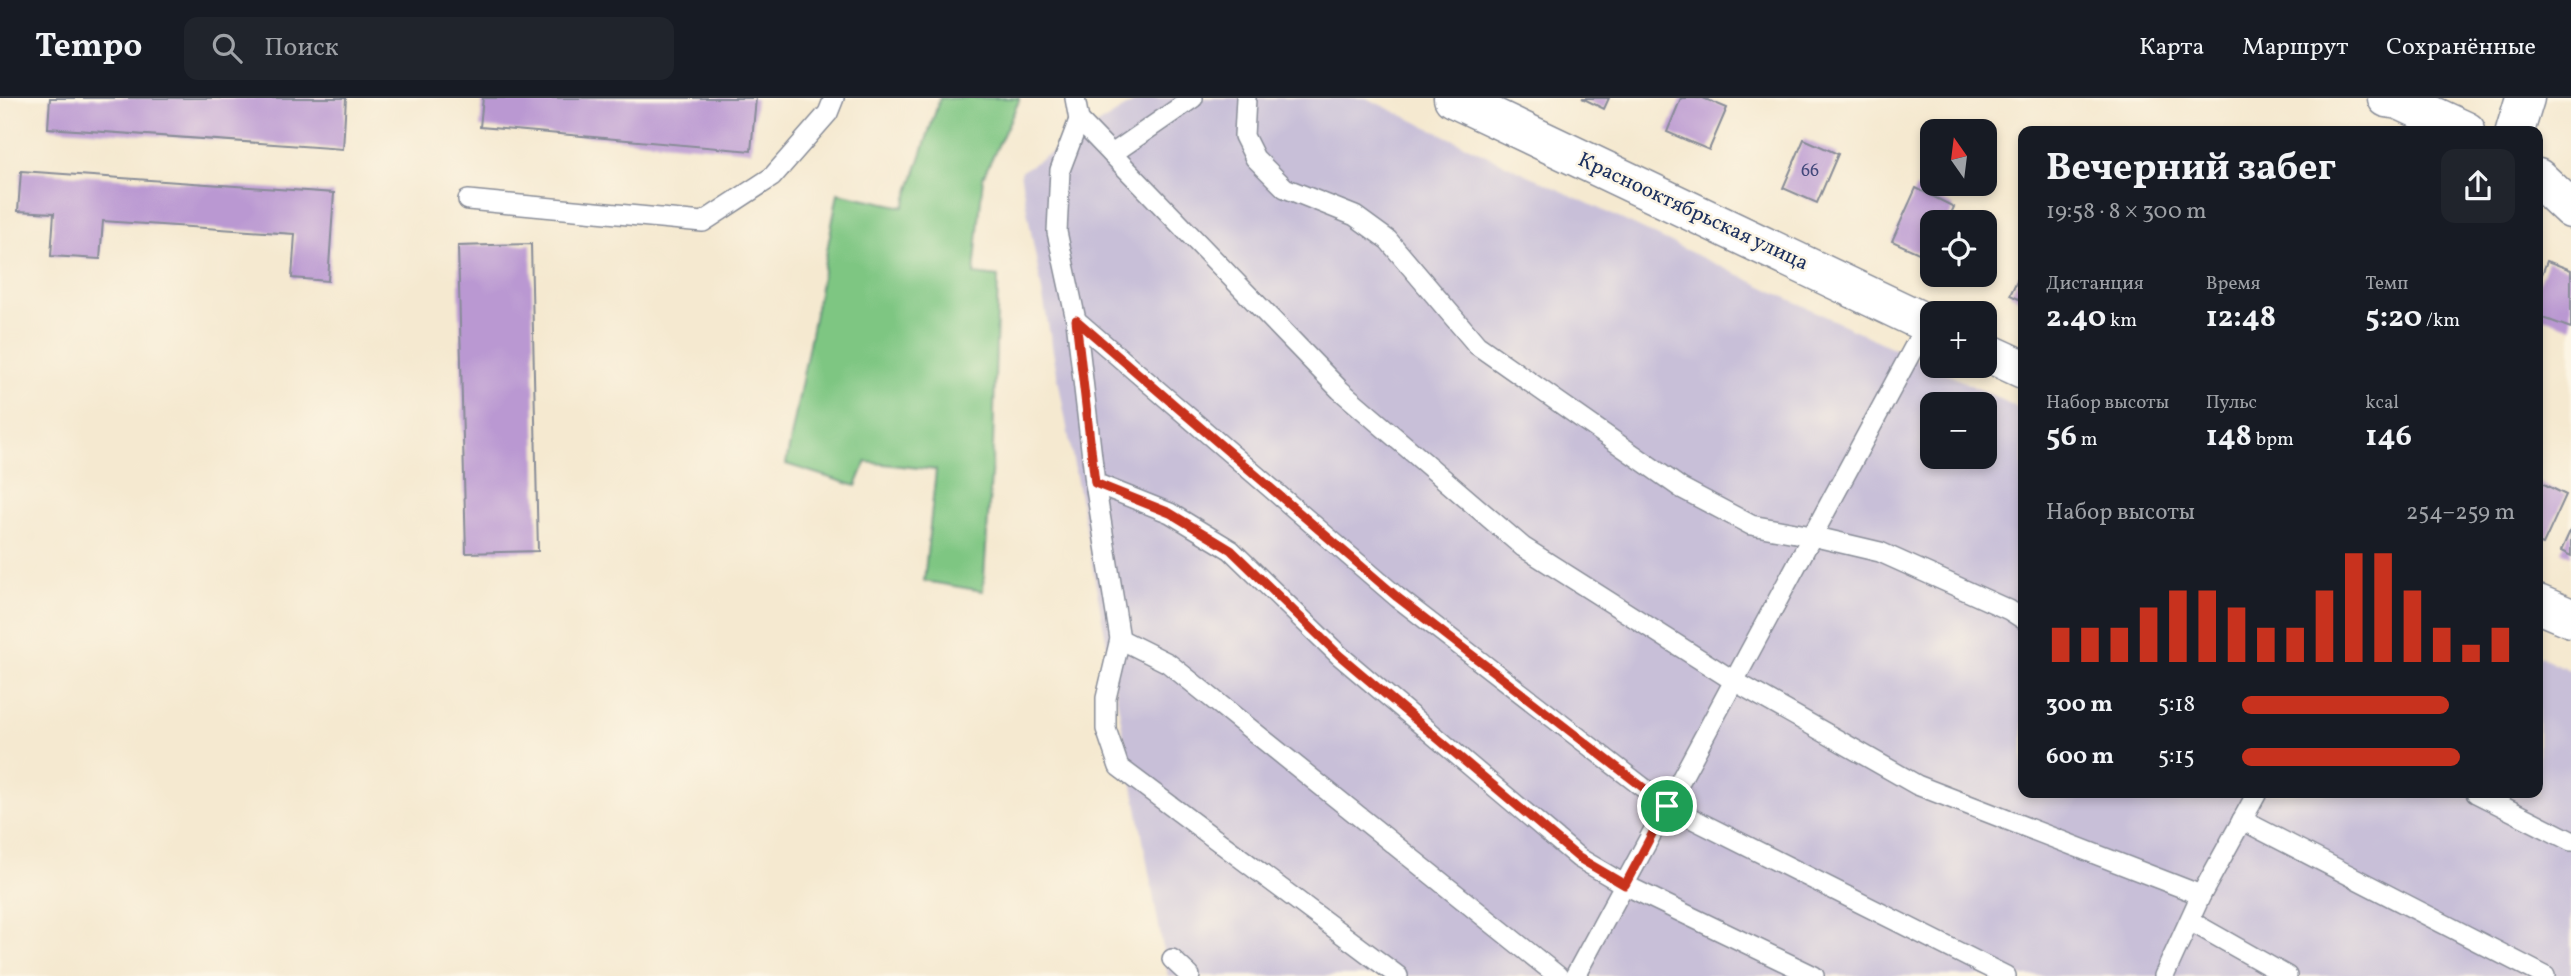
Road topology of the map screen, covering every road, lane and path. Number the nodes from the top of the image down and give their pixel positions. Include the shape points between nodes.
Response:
1 (834, 98) edge
2 (1075, 98) edge
3 (1193, 98) edge
4 (1247, 98) edge
5 (1454, 98) edge
6 (2387, 98) edge
7 (2525, 98) edge
8 (1079, 120) junction
9 (2455, 126) edge
10 (2517, 126) edge
11 (1112, 154) junction
12 (2543, 183) edge
13 (468, 200) dead end
14 (2571, 209) edge
15 (1076, 320) junction
16 (1920, 321) edge
17 (1920, 341) edge
18 (1997, 357) edge
19 (2018, 367) edge
20 (1095, 483) junction
21 (1812, 536) junction
22 (2543, 606) edge
23 (2018, 616) edge
24 (2571, 618) edge
25 (1120, 639) junction
26 (1734, 681) junction
27 (2254, 798) edge
28 (2486, 798) edge
29 (1667, 806) junction
30 (2242, 820) junction
31 (2571, 841) edge
32 (1625, 885) junction
33 (2201, 895) junction
34 (2190, 921) junction
35 (1172, 959) dead end
36 (1190, 976) edge
37 (1398, 976) edge
38 (1558, 976) edge
39 (1575, 976) edge
40 (1814, 976) edge
41 (2006, 976) edge
42 (2164, 976) edge
43 (2287, 976) edge
44 (2545, 976) edge

1 - 13 lane via 828,113 772,177 703,222
2 - 8 lane
3 - 11 lane
4 - 21 lane via 1244,135 1255,158 1286,188 1355,216 1388,240 1477,345 1681,488 1751,525
5 - 16 street, Краснооктябрьская улица
6 - 9 street
7 - 10 street
8 - 11 lane
8 - 15 lane via 1060,170 1057,232
11 - 26 lane via 1339,390 1513,539
12 - 14 street
15 - 20 lane
15 - 29 lane via 1397,597
17 - 21 lane
18 - 19 street
20 - 25 lane
20 - 32 lane via 1170,513 1231,550 1339,655 1579,858
21 - 23 lane via 1880,552
21 - 26 lane
22 - 24 street
25 - 37 lane via 1106,698 1106,729 1119,766
25 - 38 lane via 1168,663
26 - 29 lane
26 - 33 lane via 1917,785
27 - 30 lane
28 - 31 lane
29 - 32 lane
29 - 41 lane
30 - 33 lane
30 - 44 lane
32 - 39 lane
32 - 40 lane
33 - 34 lane
34 - 42 lane
34 - 43 lane
35 - 36 lane

